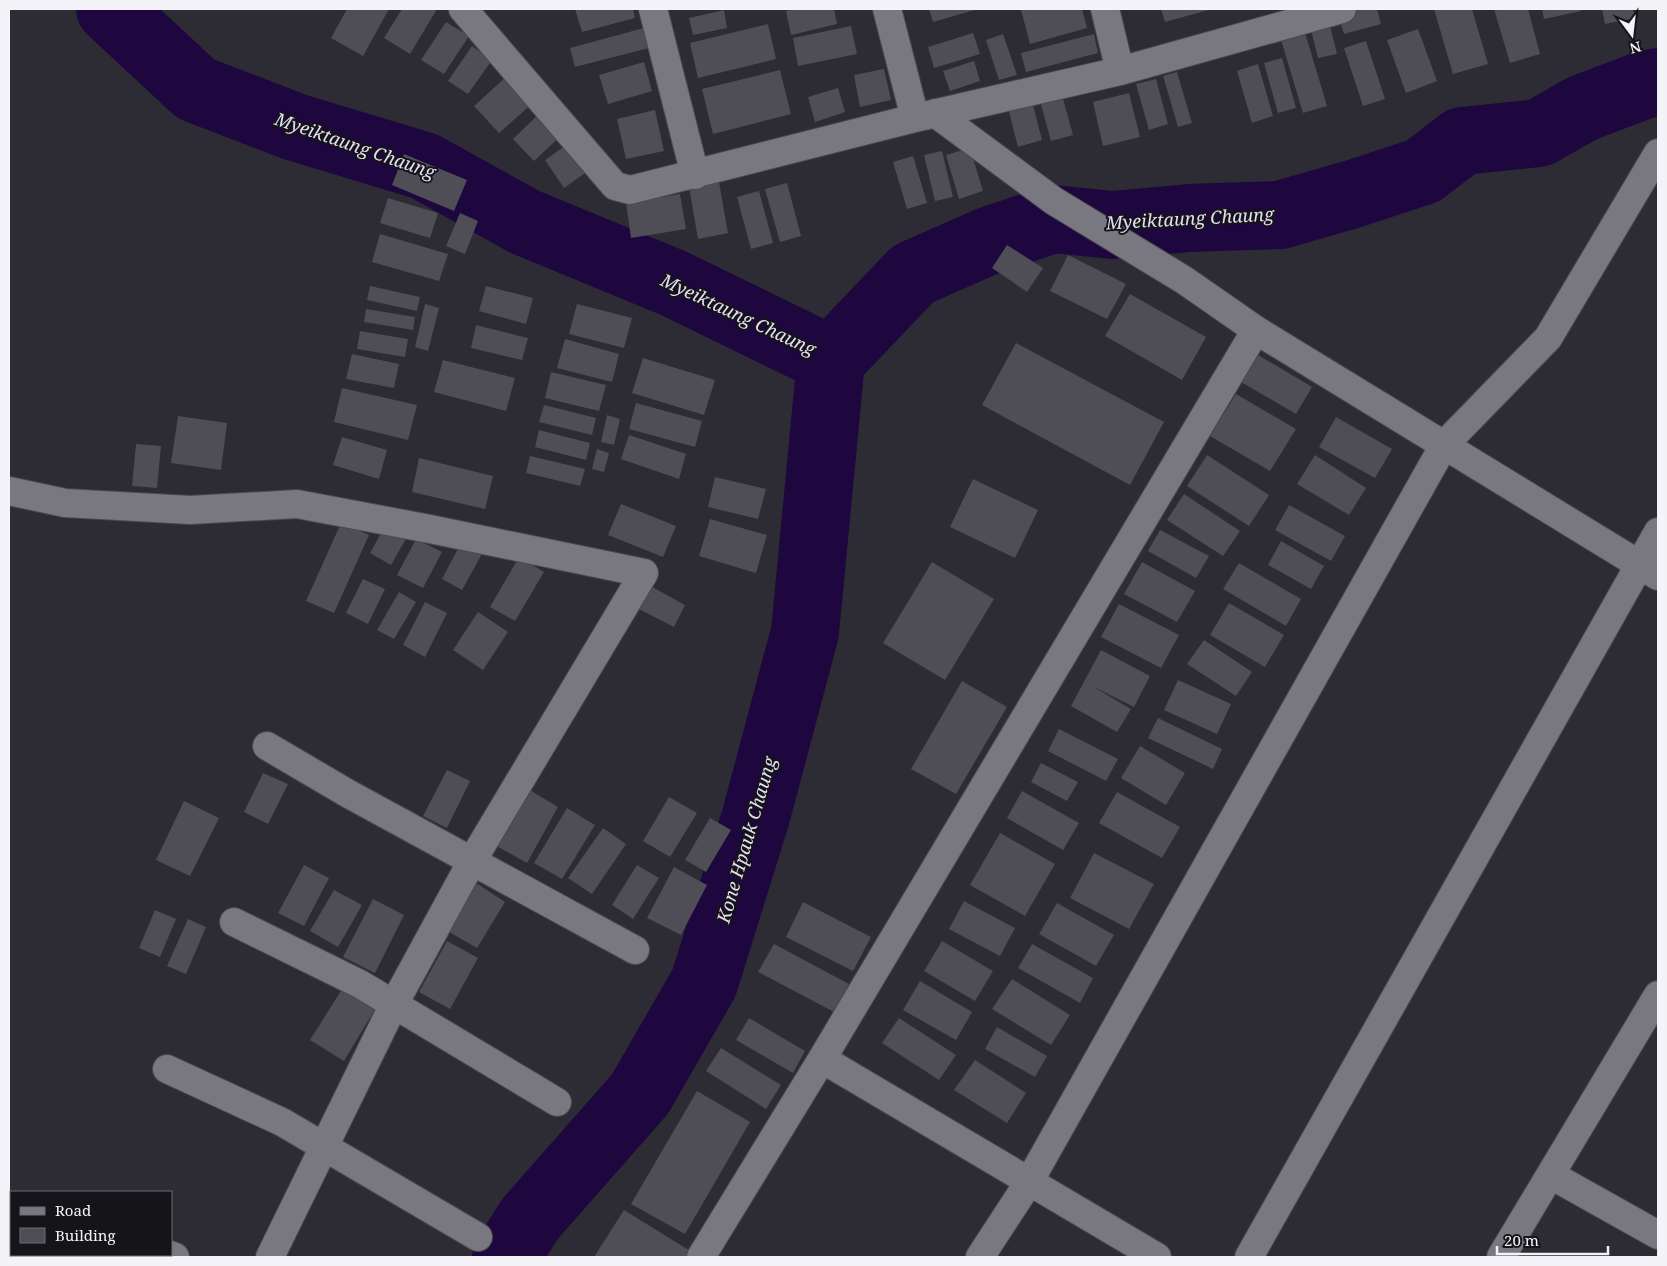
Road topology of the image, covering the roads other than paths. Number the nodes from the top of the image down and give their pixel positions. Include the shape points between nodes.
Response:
1 (463, 9) edge
2 (653, 9) edge
3 (887, 9) edge
4 (1105, 9) edge
5 (1339, 9) edge
6 (1120, 71) junction
7 (925, 116) junction
8 (1658, 153) edge
9 (695, 174) junction
10 (1256, 330) junction
11 (1444, 444) junction
12 (9, 491) edge
13 (1658, 532) edge
14 (1649, 570) edge
15 (268, 746) dead end
16 (472, 861) junction
17 (234, 922) dead end
18 (635, 950) dead end
19 (1658, 995) edge
20 (394, 1004) junction
21 (822, 1059) junction
22 (167, 1068) dead end
23 (557, 1102) dead end
24 (324, 1147) junction
25 (1551, 1175) junction
26 (1029, 1182) junction
27 (1658, 1235) edge
28 (478, 1237) dead end
29 (270, 1257) edge
30 (701, 1257) edge
31 (980, 1257) edge
32 (1157, 1257) edge
33 (1249, 1257) edge
34 (1501, 1257) edge

1 - 9 street via 615,186 630,190
2 - 9 street
3 - 7 street
4 - 6 street
5 - 6 street
6 - 7 street
7 - 9 street
7 - 10 street via 1054,201 1184,280
8 - 11 street via 1548,338
10 - 11 street
10 - 21 street
11 - 14 street
11 - 26 street
12 - 16 street via 65,503 190,510 297,504 644,573
13 - 14 street
14 - 33 street
15 - 16 street
16 - 18 street
16 - 20 street
17 - 20 street
19 - 25 street
20 - 23 street
20 - 24 street
21 - 26 street
21 - 30 street
22 - 24 street via 282,1122
24 - 28 street
24 - 29 street
25 - 27 street
25 - 34 street
26 - 31 street
26 - 32 street

